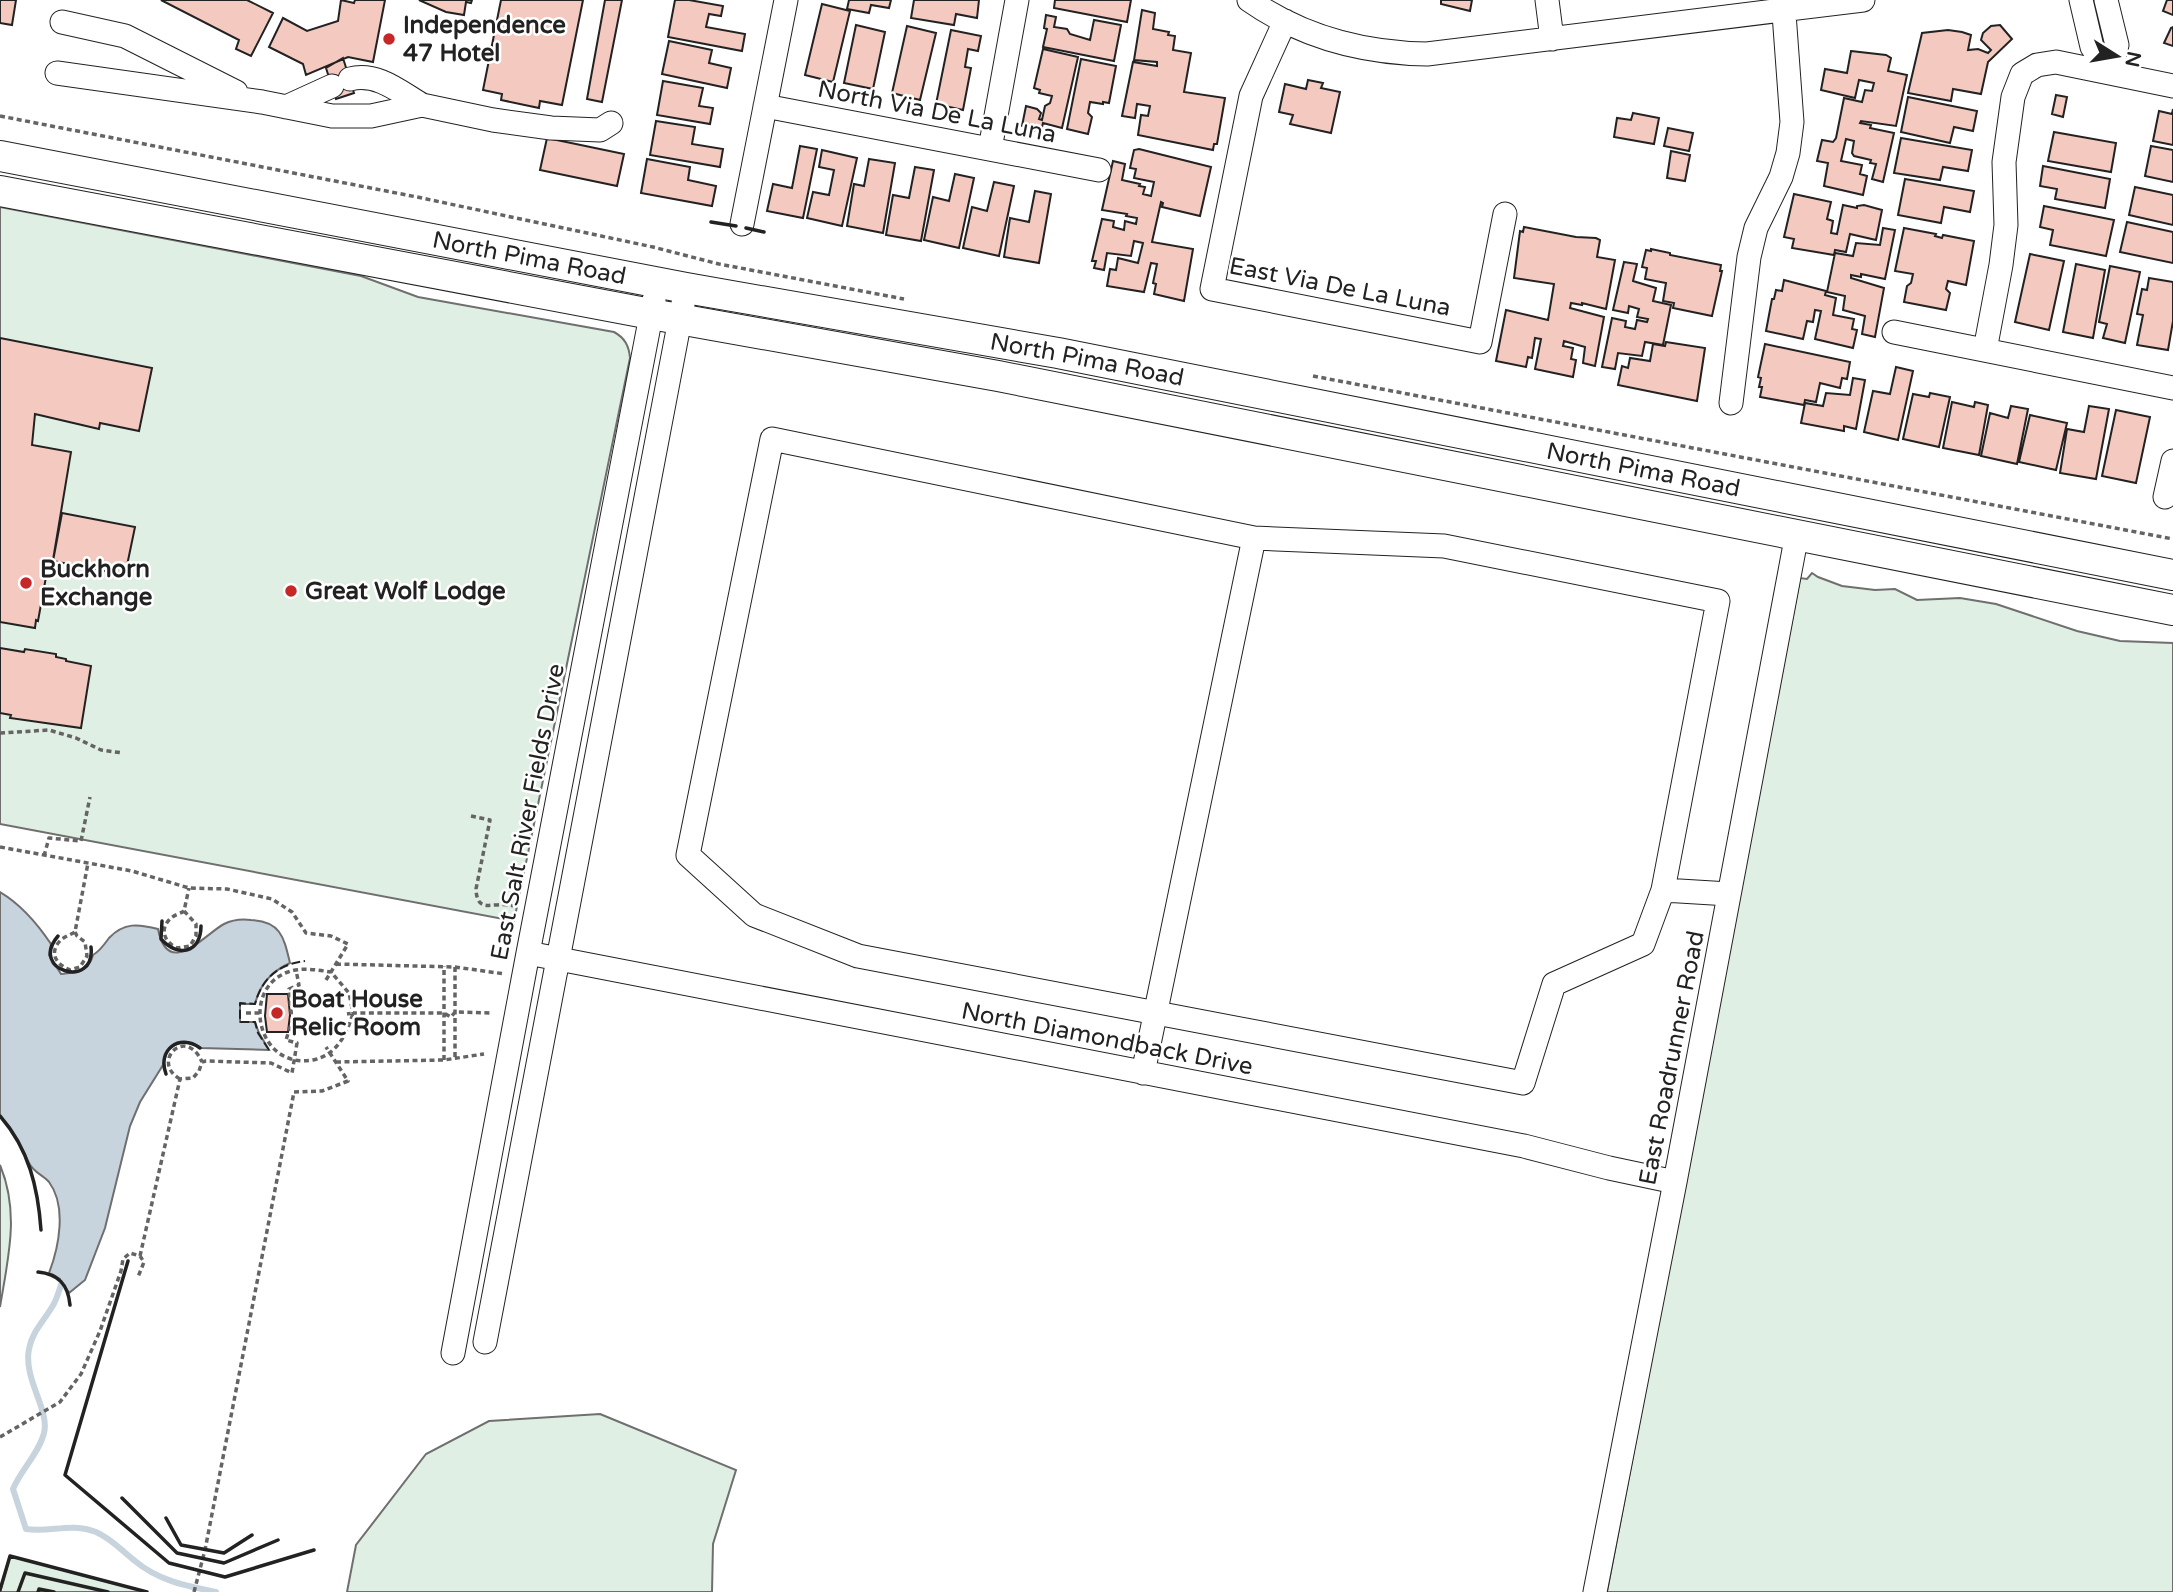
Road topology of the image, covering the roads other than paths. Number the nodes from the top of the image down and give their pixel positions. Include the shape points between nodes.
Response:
1 (786, 0) edge
2 (1017, 0) edge
3 (1249, 0) edge
4 (1547, 0) edge
5 (1863, 0) edge
6 (2081, 0) edge
7 (2106, 0) edge
8 (1784, 5) edge
9 (1285, 20) junction
10 (62, 22) dead end
11 (1552, 39) junction
12 (57, 73) dead end
13 (2110, 73) junction
14 (2173, 86) edge
15 (262, 103) junction
16 (422, 105) junction
17 (765, 106) junction
18 (286, 107) junction
19 (611, 123) dead end
20 (990, 149) junction
21 (0, 156) edge
22 (44, 164) junction
23 (1099, 170) dead end
24 (0, 174) edge
25 (0, 191) edge
26 (1505, 214) dead end
27 (742, 224) dead end
28 (269, 242) junction
29 (656, 283) junction
30 (686, 288) junction
31 (666, 317) junction
32 (1894, 332) dead end
33 (1984, 350) junction
34 (2173, 388) edge
35 (1731, 403) dead end
36 (2173, 461) edge
37 (2165, 497) dead end
38 (1797, 534) junction
39 (1254, 538) junction
40 (2173, 575) edge
41 (2173, 610) edge
42 (1663, 890) junction
43 (1730, 894) junction
44 (528, 953) junction
45 (559, 958) junction
46 (1156, 1013) junction
47 (1143, 1073) junction
48 (1675, 1182) junction
49 (485, 1342) dead end
50 (453, 1353) dead end
51 (1595, 1592) edge

1 - 17 street
2 - 20 street
3 - 9 street
4 - 11 street
5 - 8 street
6 - 13 street via 2092,47
7 - 13 street via 2117,45
8 - 11 street
8 - 35 street via 1792,122 1788,153 1756,228 1749,257
9 - 11 street via 1359,48 1395,54 1437,54
9 - 26 street, East Via De La Luna via 1251,96 1212,289 1480,342
10 - 15 street via 125,36
12 - 15 street
13 - 14 street
13 - 33 street via 2056,62 2022,74 2005,143 2006,225
15 - 18 street
16 - 18 street via 371,116 332,116
16 - 18 street via 381,80 359,76
16 - 19 street via 551,128 600,130
17 - 20 street, North Via De La Luna
17 - 27 street
20 - 23 street, North Via De La Luna
21 - 22 main road, North Pima Road
22 - 24 main road via 27,175
22 - 28 main road via 91,192 216,216
22 - 29 main road, North Pima Road
25 - 28 main road, North Pima Road
28 - 31 main road, North Pima Road
29 - 30 main road, North Pima Road
29 - 31 street, East Salt River Fields Drive
30 - 31 street, East Salt River Fields Drive
30 - 40 main road, North Pima Road via 1058,352
31 - 38 main road, North Pima Road via 998,376
31 - 44 street, East Salt River Fields Drive
31 - 45 street, East Salt River Fields Drive
32 - 33 street
33 - 34 street
36 - 37 street
38 - 41 main road, North Pima Road
38 - 43 street, East Roadrunner Road
39 - 42 street via 1444,546 1718,601
39 - 46 street
39 - 46 street via 772,439 688,855 754,915 858,956
42 - 43 street
42 - 46 street via 1643,944 1554,984 1523,1083
43 - 48 street, East Roadrunner Road
44 - 45 street, North Diamondback Drive
44 - 50 street, East Salt River Fields Drive
45 - 47 street, North Diamondback Drive
45 - 49 street, East Salt River Fields Drive
46 - 47 street
47 - 48 street, North Diamondback Drive via 1524,1146
48 - 51 street, East Roadrunner Road

